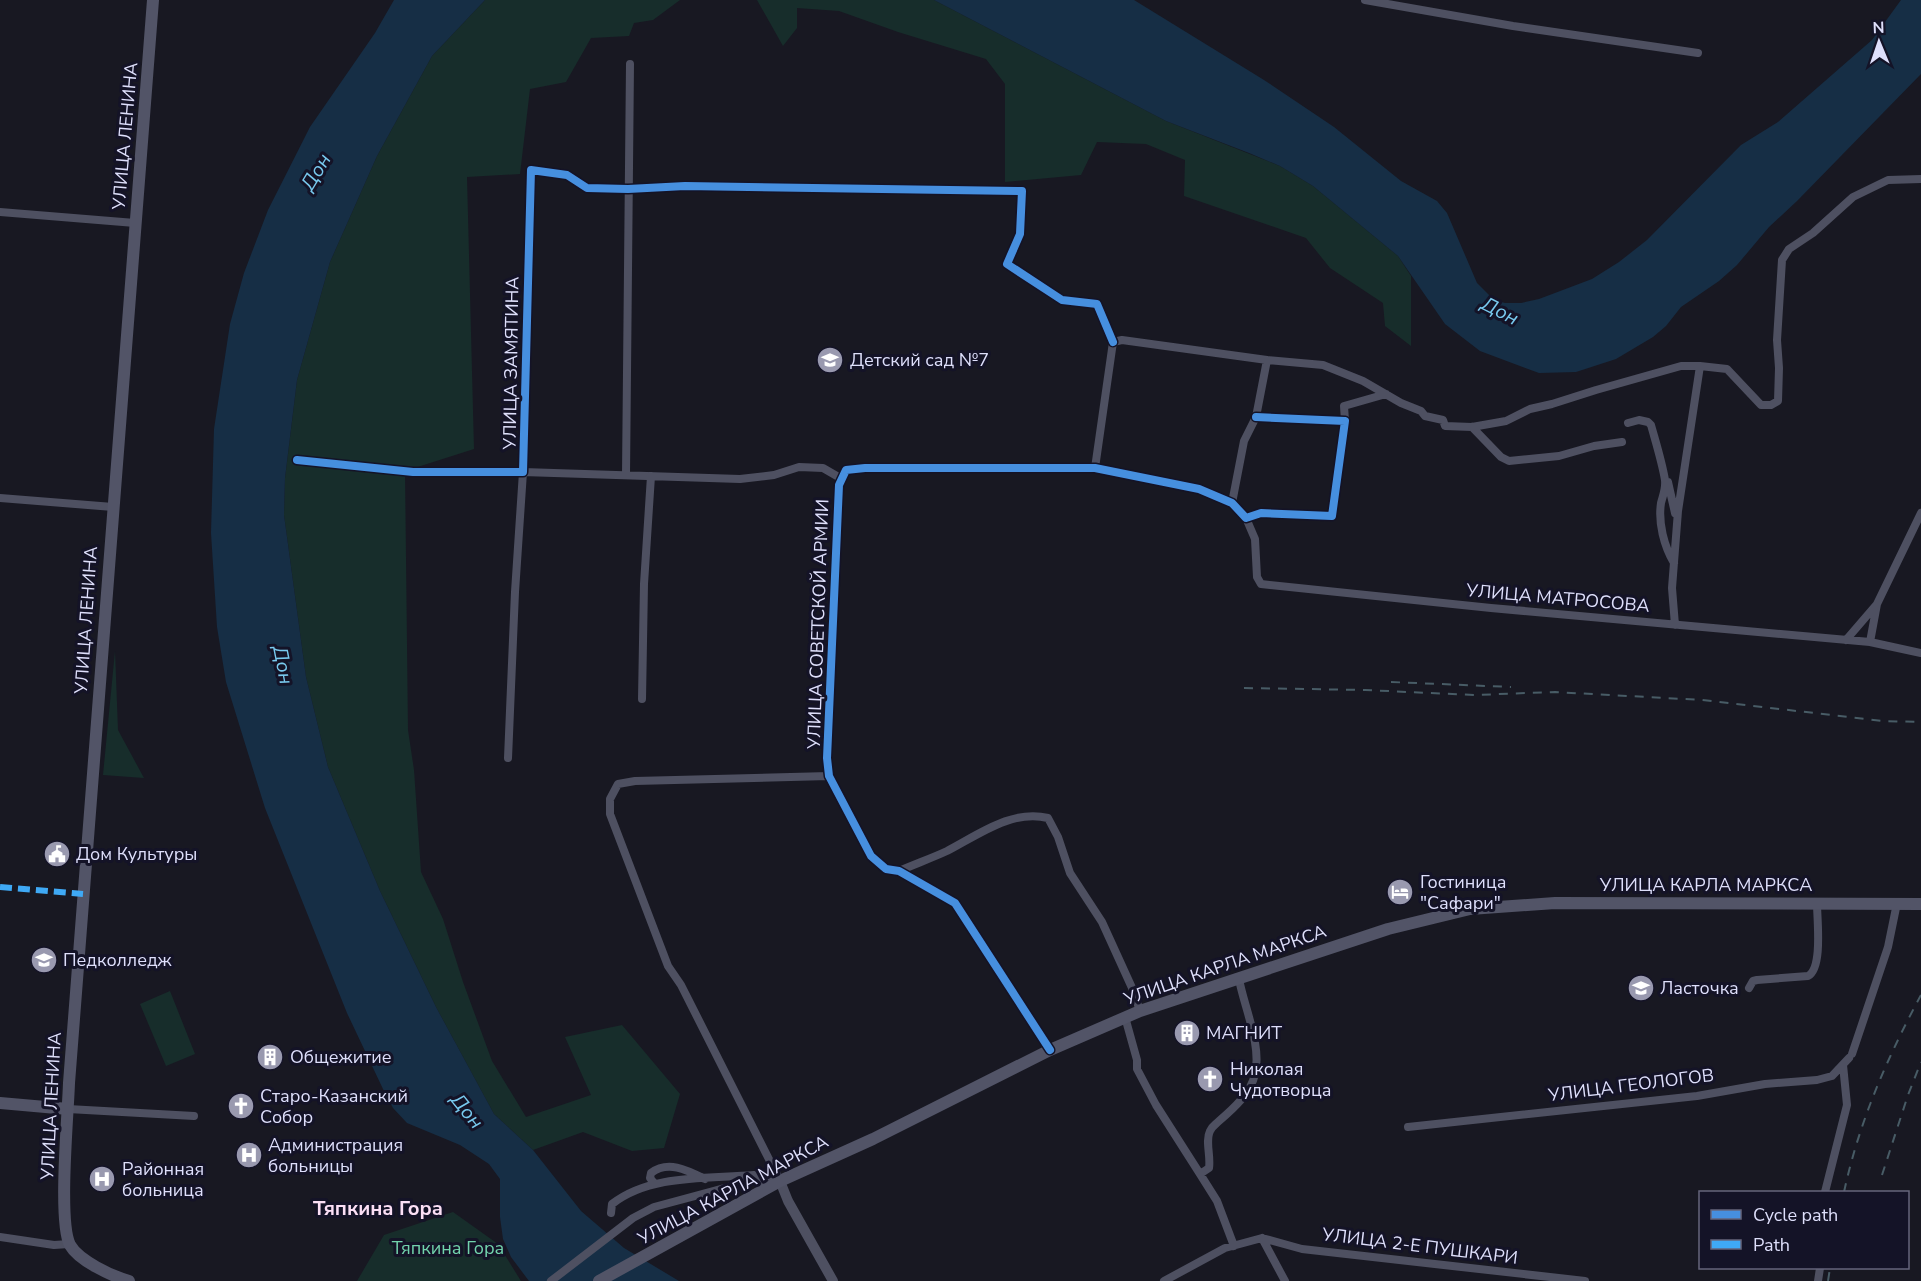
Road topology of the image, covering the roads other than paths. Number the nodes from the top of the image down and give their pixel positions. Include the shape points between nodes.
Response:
1 (153, 0) edge
2 (1365, 0) edge
3 (1698, 53) dead end
4 (630, 64) dead end
5 (1921, 179) edge
6 (628, 189) junction
7 (0, 212) edge
8 (135, 223) junction
9 (1113, 342) junction
10 (1267, 360) junction
11 (1700, 366) junction
12 (1386, 394) junction
13 (1256, 417) junction
14 (1345, 421) junction
15 (1628, 423) dead end
16 (1472, 427) junction
17 (1622, 442) dead end
18 (297, 460) dead end
19 (1095, 468) junction
20 (524, 472) junction
21 (626, 475) junction
22 (651, 476) junction
23 (1664, 477) junction
24 (842, 479) junction
25 (0, 498) edge
26 (1232, 503) junction
27 (112, 507) junction
28 (1921, 513) edge
29 (1246, 518) junction
30 (1677, 519) junction
31 (1674, 563) junction
32 (1877, 604) junction
33 (1675, 625) junction
34 (1846, 640) junction
35 (1870, 642) junction
36 (1921, 653) edge
37 (642, 699) dead end
38 (508, 758) dead end
39 (829, 776) junction
40 (899, 871) junction
41 (1817, 903) junction
42 (1897, 903) junction
43 (1921, 904) edge
44 (1239, 979) junction
45 (1749, 988) dead end
46 (1140, 1011) junction
47 (1125, 1017) junction
48 (1050, 1050) junction
49 (1848, 1059) junction
50 (0, 1103) edge
51 (68, 1109) junction
52 (194, 1116) dead end
53 (1408, 1127) dead end
54 (1200, 1174) junction
55 (779, 1177) junction
56 (705, 1179) junction
57 (654, 1183) junction
58 (760, 1185) junction
59 (1825, 1191) edge
60 (612, 1213) dead end
61 (0, 1237) edge
62 (1262, 1238) junction
63 (69, 1244) junction
64 (1234, 1246) junction
65 (129, 1281) edge
66 (551, 1281) edge
67 (598, 1281) edge
68 (833, 1281) edge
69 (1164, 1281) edge
70 (1285, 1281) edge
71 (1585, 1281) edge

1 - 8 main road, УЛИЦА ЛЕНИНА
2 - 3 street
4 - 6 street
5 - 11 street via 1888,180 1853,197 1789,249 1782,260 1776,340 1778,401 1761,405 1727,369
6 - 9 street via 685,186 1022,191 1020,234 1007,264 1062,300 1097,304
6 - 20 street, УЛИЦА ЗАМЯТИНА via 587,188 567,175 531,170
6 - 21 street
7 - 8 street
8 - 27 main road, УЛИЦА ЛЕНИНА
9 - 10 street via 1122,340
9 - 19 street
10 - 12 street via 1323,365
10 - 13 street
11 - 16 street via 1681,366 1530,409 1506,421
11 - 30 street
12 - 14 street via 1344,406
12 - 16 street via 1425,416 1443,420 1445,426
13 - 14 street
13 - 26 street via 1244,441
14 - 29 street via 1332,516 1261,513
15 - 23 street via 1648,422
16 - 17 street via 1509,461 1559,456
18 - 20 street, УЛИЦА ЗАМЯТИНА via 413,472
19 - 24 street, УЛИЦА СОВЕТСКОЙ АРМИИ via 866,468 846,470
19 - 26 street, УЛИЦА СОВЕТСКОЙ АРМИИ via 1200,489
20 - 21 street, УЛИЦА ЗАМЯТИНА
20 - 38 street, УЛИЦА ЗАМЯТИНА
21 - 22 street, УЛИЦА ЗАМЯТИНА
22 - 24 street, УЛИЦА ЗАМЯТИНА via 740,479 799,467 823,468
22 - 37 street
23 - 30 street via 1669,482
23 - 31 street via 1660,515 1665,543
24 - 39 street, УЛИЦА СОВЕТСКОЙ АРМИИ
25 - 27 street
26 - 29 street, УЛИЦА СОВЕТСКОЙ АРМИИ
27 - 51 main road, УЛИЦА ЛЕНИНА
28 - 32 street
29 - 33 street, УЛИЦА МАТРОСОВА via 1254,539 1261,584
30 - 31 street
31 - 33 street via 1671,588
32 - 34 street
32 - 35 street
33 - 34 street, УЛИЦА МАТРОСОВА
34 - 35 street, УЛИЦА МАТРОСОВА
35 - 36 street, УЛИЦА МАТРОСОВА
39 - 40 street, УЛИЦА СОВЕТСКОЙ АРМИИ via 871,856 886,869
39 - 55 street via 635,781 618,784 610,799 613,824 668,966
40 - 46 street via 1014,818 1048,818 1070,873 1102,922
40 - 48 street, УЛИЦА СОВЕТСКОЙ АРМИИ via 956,903
41 - 42 main road, УЛИЦА КАРЛА МАРКСА
41 - 44 main road, УЛИЦА КАРЛА МАРКСА via 1555,903 1470,909 1378,932
41 - 45 street via 1817,961 1812,974 1757,980
42 - 43 main road, УЛИЦА КАРЛА МАРКСА
42 - 49 street via 1888,947
44 - 46 main road, УЛИЦА КАРЛА МАРКСА
44 - 54 street via 1252,1028 1255,1076 1237,1104 1211,1127 1209,1168
46 - 47 main road, УЛИЦА КАРЛА МАРКСА
47 - 48 main road, УЛИЦА КАРЛА МАРКСА
47 - 54 street via 1137,1069
48 - 55 main road, УЛИЦА КАРЛА МАРКСА via 873,1139
49 - 53 street, УЛИЦА ГЕОЛОГОВ via 1832,1076 1817,1080
49 - 59 street via 1846,1105
50 - 51 main road
51 - 52 street
51 - 63 main road, УЛИЦА ЛЕНИНА via 64,1214
54 - 64 street via 1217,1201
55 - 58 main road, УЛИЦА КАРЛА МАРКСА
55 - 68 street via 788,1201
56 - 57 street
56 - 57 street via 673,1166 658,1167 651,1173
56 - 58 street via 754,1175
57 - 60 street via 626,1193 612,1204
58 - 66 street, УЛИЦА КАРЛА МАРКСА via 654,1207 633,1218
58 - 67 main road, УЛИЦА КАРЛА МАРКСА
61 - 63 street
62 - 64 street
62 - 70 street
62 - 71 street, УЛИЦА 2-Е ПУШКАРИ via 1302,1249
63 - 65 main road via 88,1261
64 - 69 street

